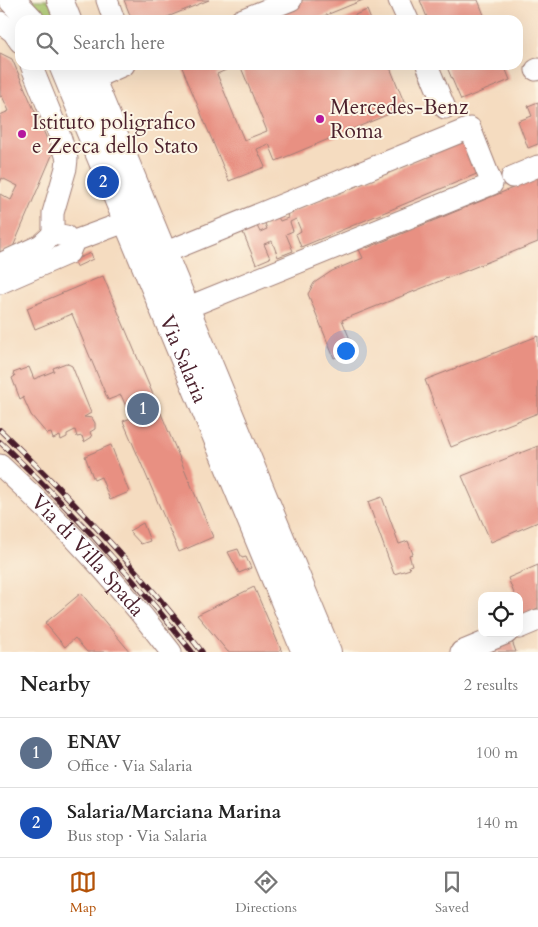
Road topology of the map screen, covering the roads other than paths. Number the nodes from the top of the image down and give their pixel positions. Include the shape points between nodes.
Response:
1 (12, 0) edge
2 (60, 0) edge
3 (107, 0) edge
4 (291, 0) edge
5 (399, 0) edge
6 (26, 15) edge
7 (66, 15) edge
8 (112, 15) edge
9 (254, 15) edge
10 (406, 15) edge
11 (0, 22) edge
12 (15, 34) edge
13 (33, 70) edge
14 (64, 70) edge
15 (429, 70) edge
16 (89, 72) edge
17 (445, 108) dead end
18 (538, 166) edge
19 (512, 177) dead end
20 (128, 221) junction
21 (53, 234) junction
22 (74, 241) junction
23 (164, 253) junction
24 (0, 264) edge
25 (0, 283) edge
26 (186, 308) junction
27 (0, 465) edge
28 (538, 620) edge
29 (523, 626) edge
30 (497, 637) edge
31 (171, 652) edge
32 (305, 652) edge
33 (328, 652) edge
34 (461, 652) edge

1 - 6 main road
2 - 7 main road
3 - 8 street
4 - 9 street
5 - 10 street
11 - 12 street
13 - 21 street via 66,159 52,213
14 - 20 main road, Via Salaria
15 - 17 street
16 - 23 main road, Via Salaria
18 - 19 street
20 - 22 street
20 - 32 main road, Via Salaria
21 - 22 street via 70,237
21 - 24 street via 41,245
22 - 25 street via 69,253
23 - 26 main road, Via Salaria
23 - 26 street via 470,128 492,184
26 - 33 main road, Via Salaria
27 - 31 street, Via di Villa Spada via 49,511 126,594
28 - 29 street
30 - 34 street

